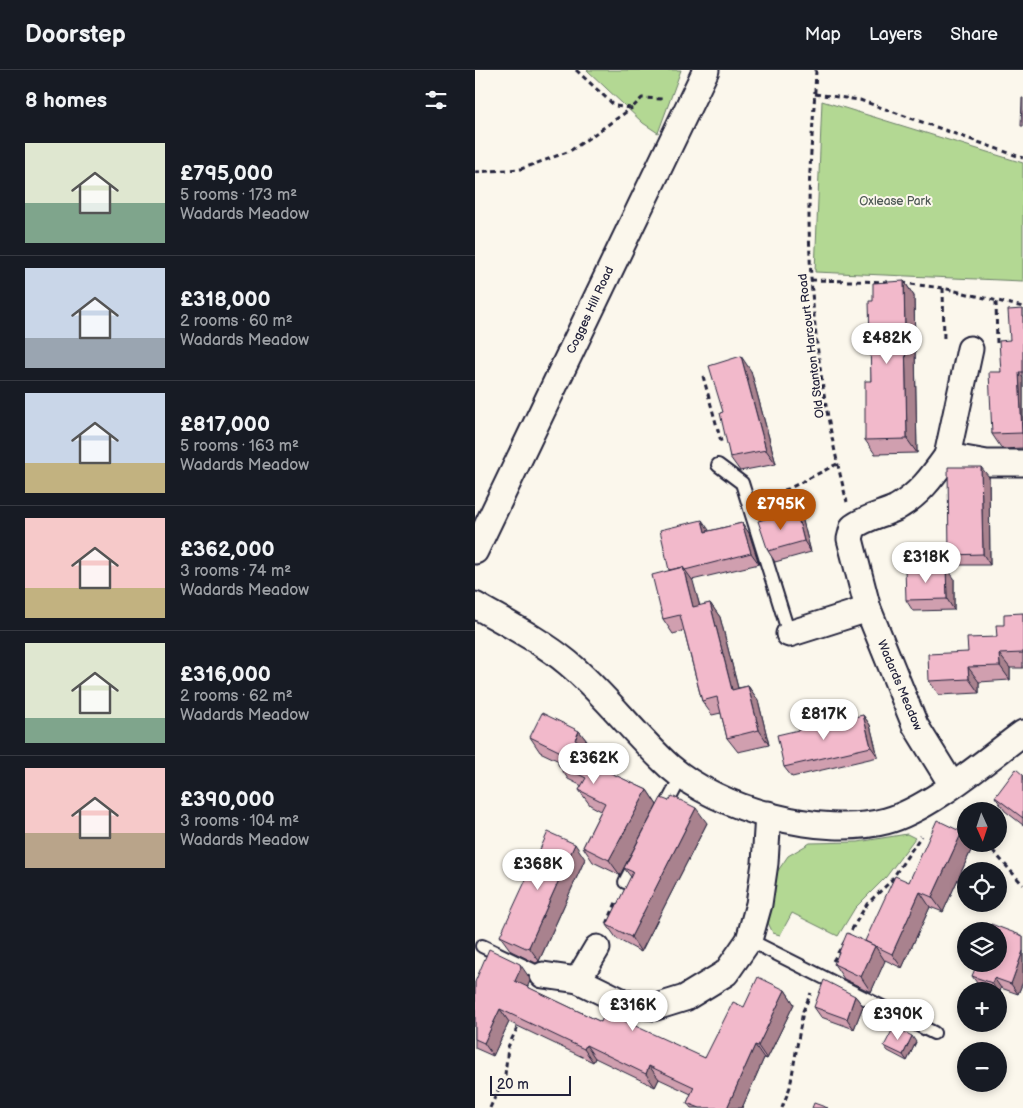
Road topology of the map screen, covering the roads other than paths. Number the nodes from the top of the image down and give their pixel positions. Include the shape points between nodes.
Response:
1 (706, 70) edge
2 (970, 349) dead end
3 (947, 456) junction
4 (1023, 462) edge
5 (717, 465) road end
6 (475, 551) edge
7 (475, 605) edge
8 (868, 609) junction
9 (789, 634) joint
10 (1023, 732) edge
11 (682, 775) junction
12 (952, 785) junction
13 (768, 814) junction
14 (656, 824) edge
15 (643, 849) edge
16 (625, 882) edge
17 (749, 940) junction
18 (482, 946) dead end
19 (597, 948) road end
20 (543, 975) joint
21 (578, 980) junction
22 (934, 1033) dead end

1 - 6 street, Cogges Hill Road
2 - 3 street
3 - 4 street via 987,464
3 - 8 street, Wadards Meadow via 926,486 895,508 865,518 853,527 850,539
5 - 9 lane via 742,483
7 - 11 street via 566,662 603,694 660,757
8 - 9 street
8 - 12 street, Wadards Meadow via 915,725
10 - 12 street
11 - 13 street via 733,803
11 - 14 lane
12 - 13 street via 887,820 857,826 813,824
13 - 17 street via 763,871
15 - 16 lane
17 - 21 street via 726,973 685,998 656,1007 625,1003
17 - 22 lane
18 - 20 lane
19 - 21 street
20 - 21 street

